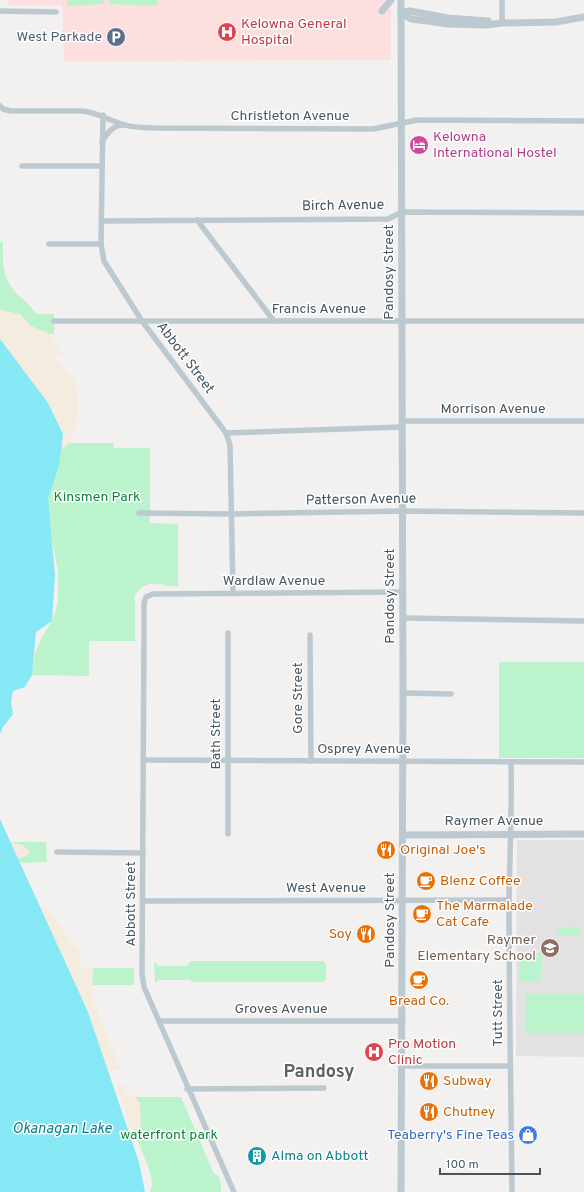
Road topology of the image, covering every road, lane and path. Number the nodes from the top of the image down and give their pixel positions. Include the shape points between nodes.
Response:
1 (391, 0) edge
2 (401, 0) edge
3 (502, 0) edge
4 (0, 11) edge
5 (382, 11) dead end
6 (56, 12) dead end
7 (401, 13) junction
8 (584, 17) edge
9 (502, 23) junction
10 (0, 106) edge
11 (103, 116) junction
12 (584, 121) edge
13 (402, 123) junction
14 (124, 125) junction
15 (102, 143) junction
16 (22, 166) dead end
17 (102, 166) junction
18 (402, 212) junction
19 (584, 212) edge
20 (197, 220) junction
21 (102, 221) junction
22 (49, 244) dead end
23 (101, 244) junction
24 (54, 321) dead end
25 (142, 321) junction
26 (274, 321) junction
27 (402, 321) junction
28 (584, 321) edge
29 (584, 421) edge
30 (402, 424) junction
31 (226, 433) junction
32 (403, 511) junction
33 (584, 513) edge
34 (139, 514) dead end
35 (232, 514) junction
36 (403, 592) junction
37 (233, 593) junction
38 (146, 597) joint
39 (403, 618) junction
40 (584, 621) edge
41 (228, 633) dead end
42 (310, 635) dead end
43 (403, 693) junction
44 (451, 694) dead end
45 (143, 760) junction
46 (228, 761) junction
47 (311, 761) junction
48 (403, 762) junction
49 (511, 762) junction
50 (584, 762) edge
51 (228, 834) dead end
52 (403, 834) junction
53 (510, 834) junction
54 (584, 834) edge
55 (57, 852) dead end
56 (143, 853) junction
57 (403, 900) junction
58 (510, 900) junction
59 (142, 901) junction
60 (159, 1021) junction
61 (403, 1021) junction
62 (403, 1066) junction
63 (510, 1066) junction
64 (324, 1088) dead end
65 (188, 1089) junction
66 (234, 1192) edge
67 (402, 1192) edge
68 (512, 1192) edge

1 - 5 street
2 - 7 street, Pandosy Street
3 - 9 street
4 - 6 street
7 - 9 street via 411,19 448,24 486,26
7 - 13 street, Pandosy Street
8 - 9 street via 556,22
10 - 11 street, Christleton Avenue via 6,110 83,111
11 - 14 street, Christleton Avenue
11 - 15 street, Abbott Street
12 - 13 street, Christleton Avenue via 417,120
13 - 14 street, Christleton Avenue via 374,129 154,128
13 - 18 street, Pandosy Street
14 - 15 street via 113,128
15 - 17 street, Abbott Street
16 - 17 street
17 - 21 street, Abbott Street
18 - 19 street, Birch Avenue
18 - 20 street, Birch Avenue via 388,219
18 - 27 street, Pandosy Street
20 - 21 street, Birch Avenue
20 - 26 street
21 - 23 street, Abbott Street
22 - 23 street
23 - 25 street, Abbott Street via 104,261
24 - 25 street, Francis Avenue
25 - 26 street, Francis Avenue
25 - 31 street, Abbott Street
26 - 27 street, Francis Avenue
27 - 28 street, Francis Avenue
27 - 30 street, Pandosy Street
29 - 30 street, Morrison Avenue
30 - 31 street, Morrison Avenue
30 - 32 street, Pandosy Street
31 - 35 street, Abbott Street via 230,445
32 - 33 street, Patterson Avenue
32 - 35 street, Patterson Avenue
32 - 36 street, Pandosy Street
34 - 35 street, Patterson Avenue
35 - 37 street, Abbott Street
36 - 37 street, Wardlaw Avenue
36 - 39 street, Pandosy Street
37 - 38 street, Wardlaw Avenue via 153,594
38 - 45 street, Abbott Street
39 - 40 street
39 - 43 street, Pandosy Street
41 - 46 street, Bath Street
42 - 47 street, Gore Street
43 - 44 street
43 - 48 street, Pandosy Street
45 - 46 street, Osprey Avenue
45 - 56 street, Abbott Street
46 - 47 street, Osprey Avenue
46 - 51 street, Bath Street
47 - 48 street, Osprey Avenue
48 - 49 street, Osprey Avenue
48 - 52 street, Pandosy Street
49 - 50 street, Osprey Avenue
49 - 53 street, Tutt Street
52 - 53 street, Raymer Avenue
52 - 57 street, Pandosy Street
53 - 54 street, Raymer Avenue
53 - 58 street, Tutt Street
55 - 56 street
56 - 59 street, Abbott Street
57 - 58 street, West Avenue
57 - 59 street, West Avenue
57 - 61 street, Pandosy Street
58 - 63 street, Tutt Street
59 - 60 street, Abbott Street via 142,974 144,987
60 - 61 street, Groves Avenue
60 - 65 street, Abbott Street
61 - 62 street, Pandosy Street
62 - 63 street
62 - 67 street, Pandosy Street
63 - 68 street, Tutt Street
64 - 65 street
65 - 66 street, Abbott Street

